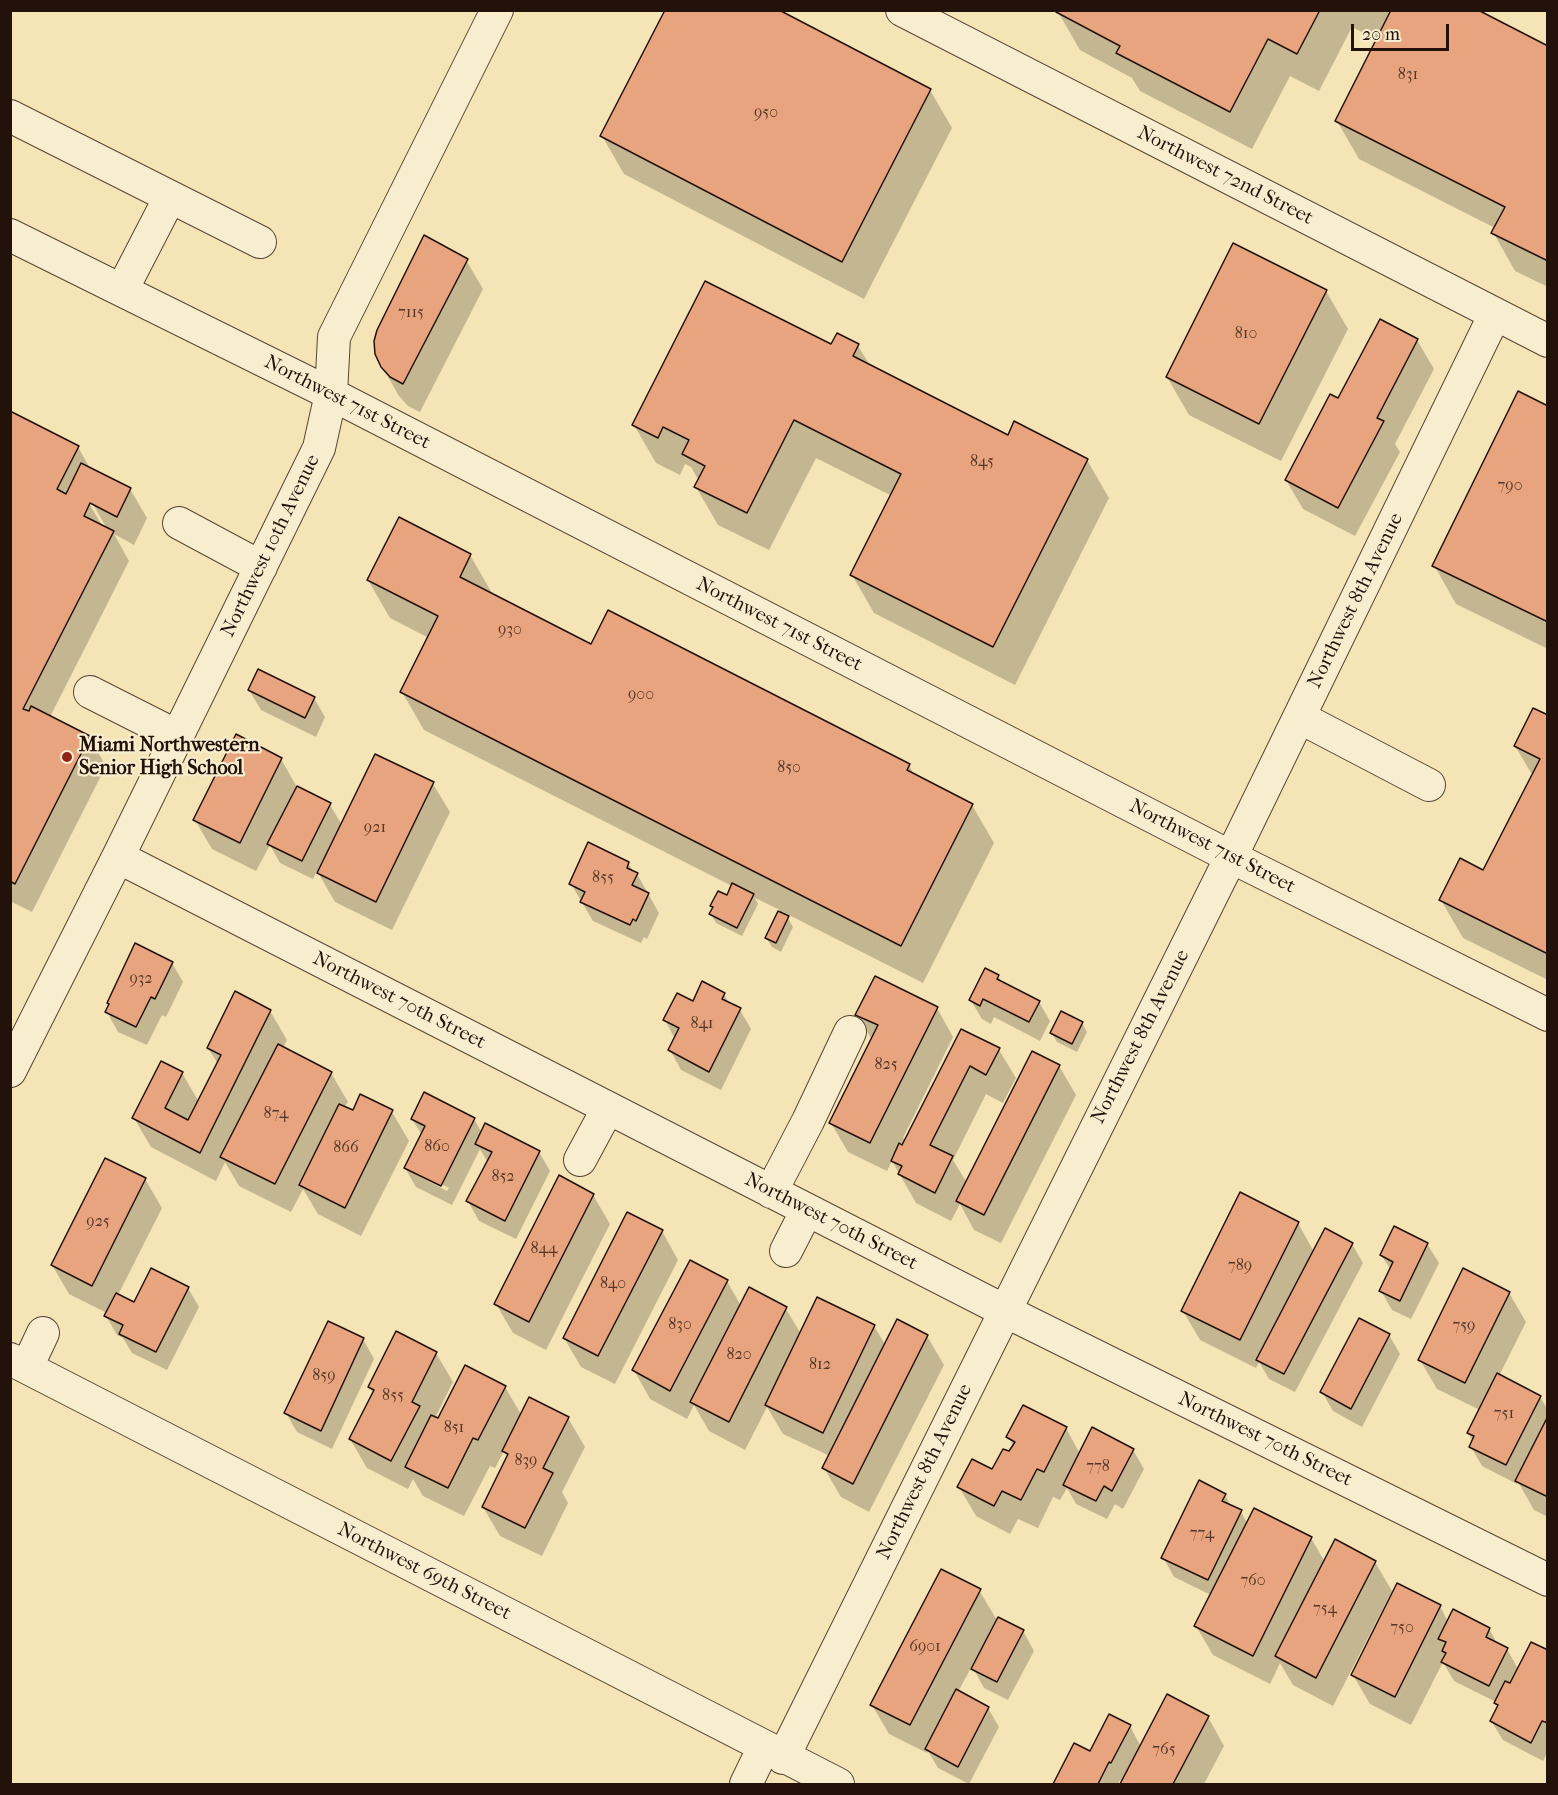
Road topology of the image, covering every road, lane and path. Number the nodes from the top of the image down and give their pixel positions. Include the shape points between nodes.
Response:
1 (497, 10) edge
2 (902, 10) edge
3 (10, 117) edge
4 (170, 196) junction
5 (10, 235) edge
6 (260, 242) dead end
7 (122, 290) junction
8 (1495, 314) junction
9 (1548, 341) edge
10 (331, 394) junction
11 (179, 523) dead end
12 (261, 567) junction
13 (90, 692) dead end
14 (1299, 717) junction
15 (177, 736) junction
16 (1429, 785) dead end
17 (118, 857) junction
18 (1231, 857) junction
19 (1548, 1015) edge
20 (850, 1032) dead end
21 (10, 1071) edge
22 (608, 1108) junction
23 (580, 1160) dead end
24 (771, 1192) junction
25 (807, 1210) junction
26 (786, 1251) dead end
27 (1005, 1311) junction
28 (43, 1333) dead end
29 (19, 1363) edge
30 (1548, 1580) edge
31 (785, 1764) edge
32 (746, 1785) edge
33 (838, 1785) edge

1 - 10 street, Northwest 10th Avenue via 334,336
2 - 8 street, Northwest 72nd Street
3 - 4 street
4 - 6 street
4 - 7 street
5 - 7 street, Northwest 71st Street
7 - 10 street, Northwest 71st Street
8 - 9 street, Northwest 72nd Street
8 - 14 street, Northwest 8th Avenue
10 - 12 street, Northwest 10th Avenue via 319,448
10 - 18 street, Northwest 71st Street
11 - 12 street
12 - 15 street, Northwest 10th Avenue
13 - 15 street
14 - 16 street
14 - 18 street, Northwest 8th Avenue
15 - 17 street, Northwest 10th Avenue
17 - 21 street, Northwest 10th Avenue
17 - 22 street, Northwest 70th Street
18 - 19 street, Northwest 71st Street
18 - 27 street, Northwest 8th Avenue
20 - 24 street
22 - 23 street
22 - 24 street, Northwest 70th Street
24 - 25 street, Northwest 70th Street
25 - 26 street
25 - 27 street, Northwest 70th Street
27 - 30 street, Northwest 70th Street
27 - 31 street, Northwest 8th Avenue
28 - 29 street
29 - 31 street, Northwest 69th Street
31 - 32 street, Northwest 8th Avenue
31 - 33 street, Northwest 69th Street

